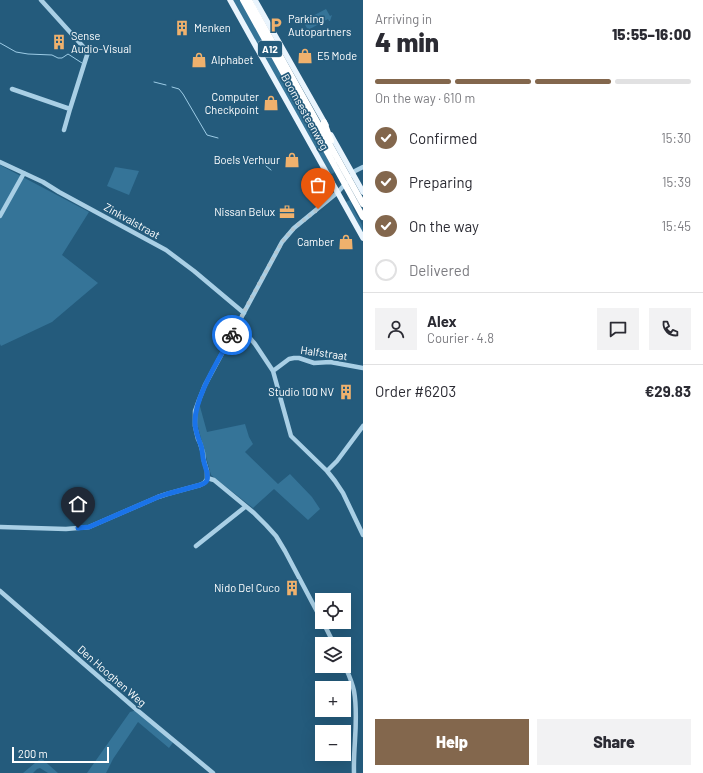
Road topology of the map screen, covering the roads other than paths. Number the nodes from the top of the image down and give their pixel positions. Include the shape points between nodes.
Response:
1 (40, 0) edge
2 (230, 0) edge
3 (243, 0) edge
4 (249, 0) edge
5 (255, 0) edge
6 (12, 89) dead end
7 (70, 109) junction
8 (324, 122) junction
9 (64, 130) dead end
10 (333, 150) junction
11 (0, 162) edge
12 (363, 167) edge
13 (24, 173) junction
14 (349, 179) junction
15 (363, 192) edge
16 (336, 193) junction
17 (363, 204) edge
18 (0, 216) edge
19 (363, 217) edge
20 (363, 238) edge
21 (244, 313) junction
22 (238, 324) junction
23 (363, 368) edge
24 (273, 371) junction
25 (363, 426) edge
26 (327, 471) junction
27 (207, 478) junction
28 (246, 506) junction
29 (0, 527) edge
30 (361, 527) edge
31 (363, 535) edge
32 (196, 546) dead end
33 (0, 591) edge
34 (315, 608) edge
35 (348, 673) edge
36 (213, 773) edge
37 (354, 773) edge

1 - 7 street via 88,52
2 - 16 main road, Boomsesteenweg
3 - 14 highway, A12
4 - 10 highway, A12
5 - 8 main road, Boomsesteenweg
6 - 7 street
7 - 9 street
8 - 10 highway
8 - 14 main road, Boomsesteenweg
10 - 14 highway, A12
11 - 13 street, Zinkvalstraat
12 - 14 street
13 - 18 street
13 - 21 street, Zinkvalstraat via 166,250
14 - 15 main road, Boomsesteenweg
14 - 16 street
14 - 17 highway, A12
14 - 19 highway, A12
16 - 20 main road, Boomsesteenweg
16 - 21 street via 285,237
21 - 22 street
22 - 24 street
22 - 27 street via 205,386 195,411 195,427 203,452
23 - 24 street, Halfstraat via 330,362 314,363 294,358
24 - 26 street via 291,436
25 - 26 street
26 - 30 street via 343,493
27 - 28 street via 214,480
27 - 29 street via 200,485 158,497 89,527
28 - 32 street
28 - 34 street via 282,544
30 - 31 street
33 - 36 street, Den Hooghen Weg
35 - 37 street via 354,692 356,723

